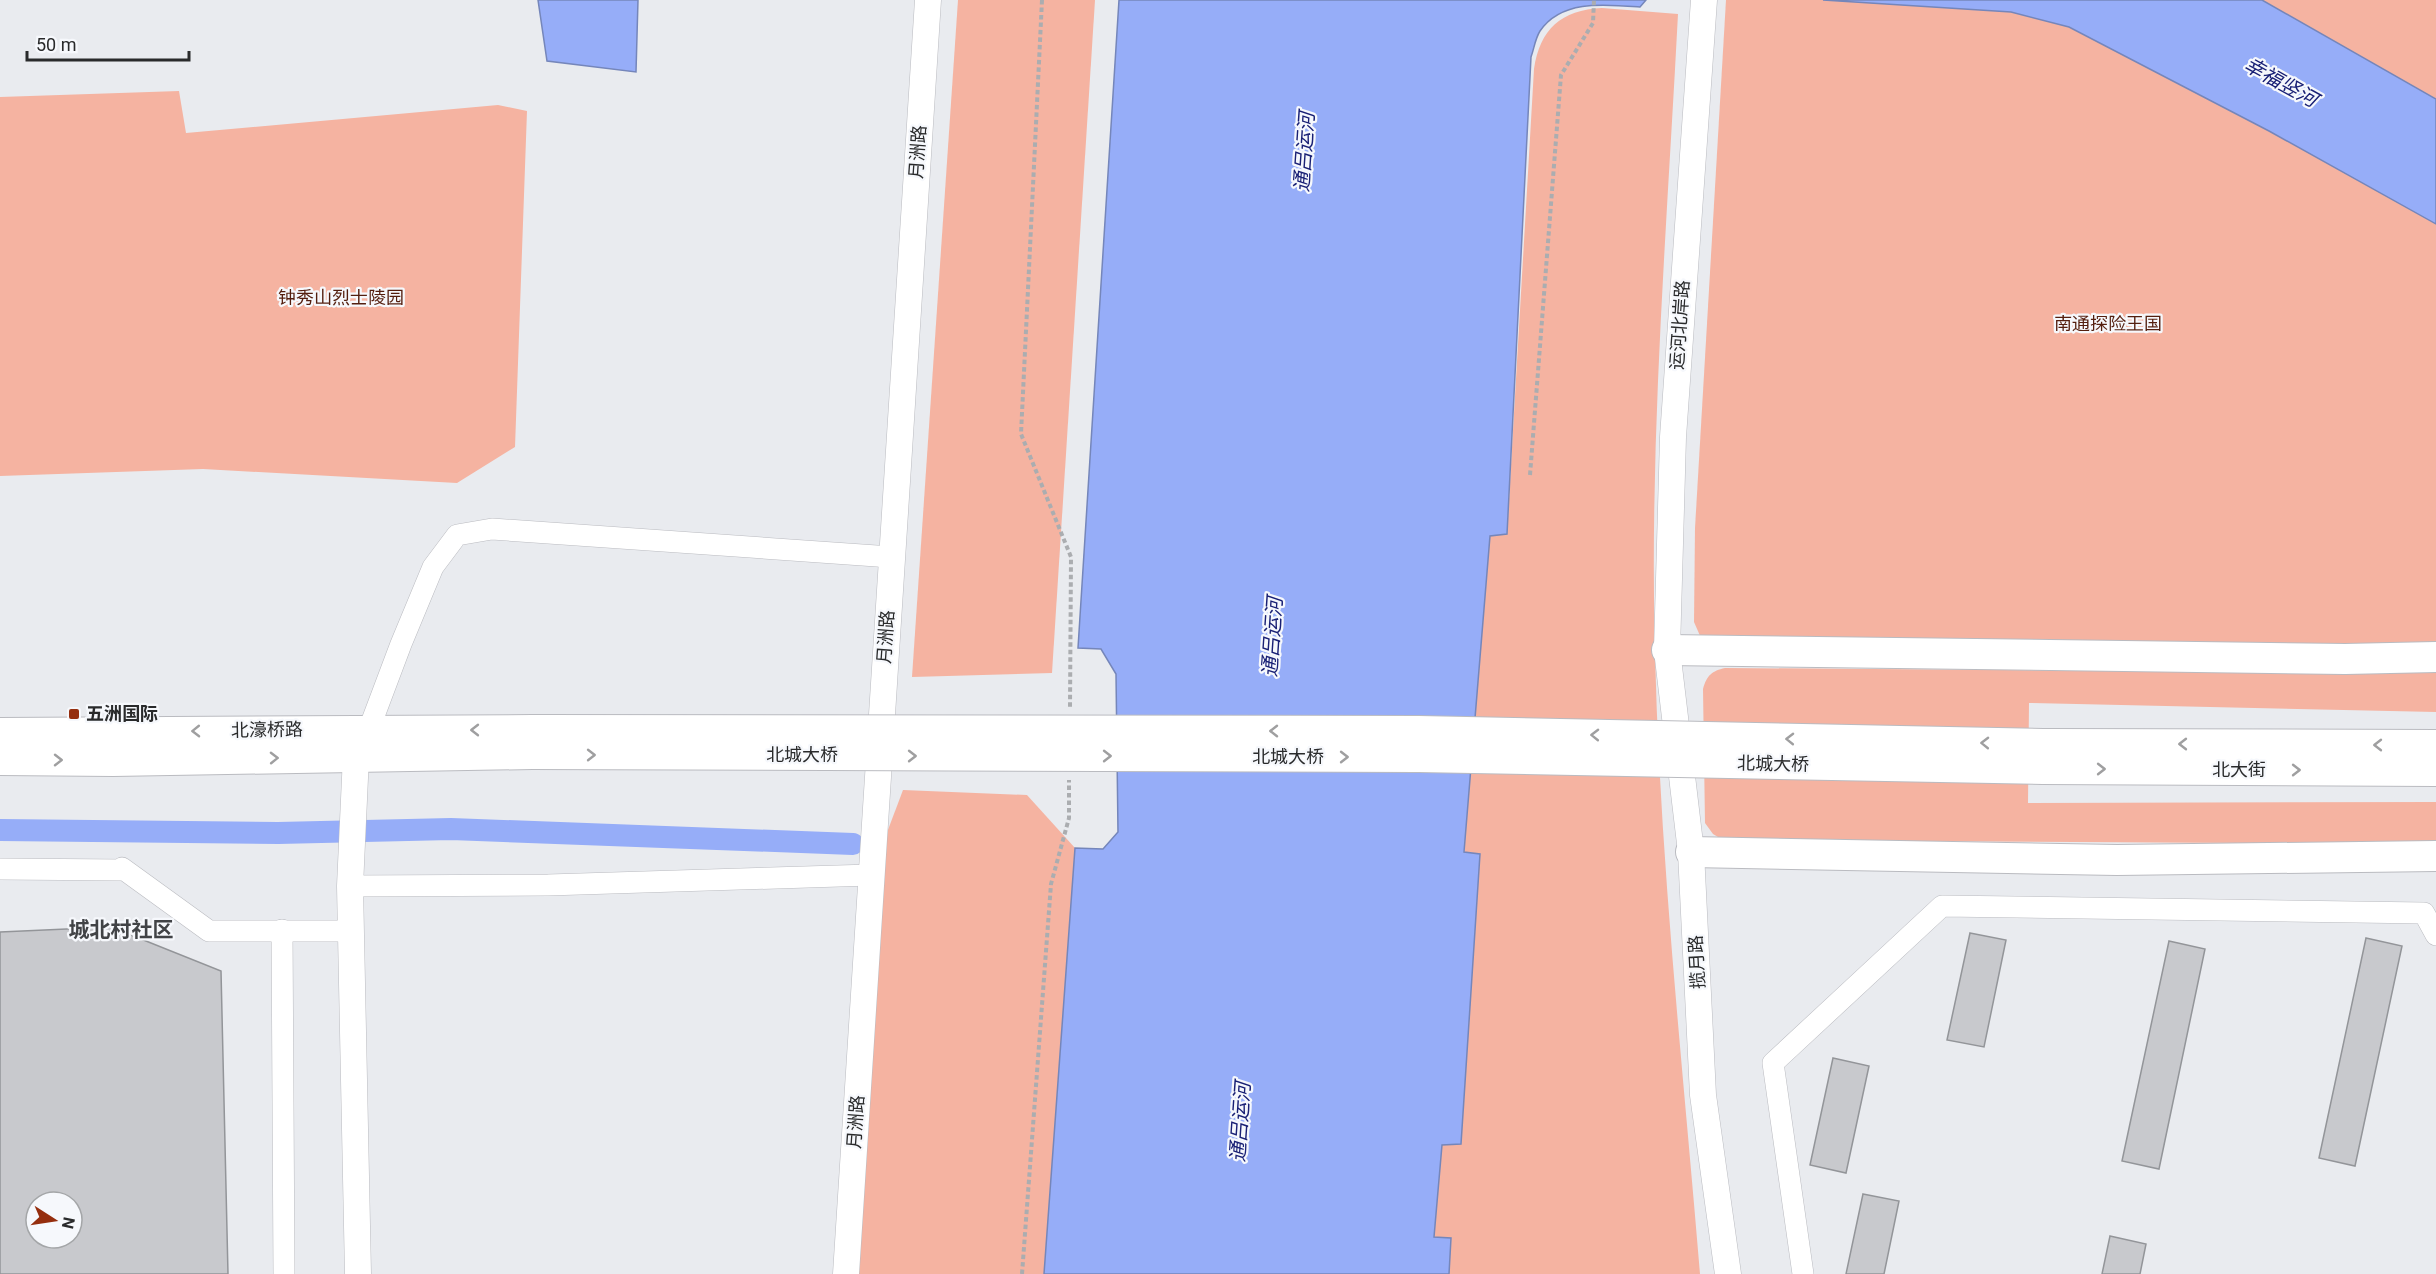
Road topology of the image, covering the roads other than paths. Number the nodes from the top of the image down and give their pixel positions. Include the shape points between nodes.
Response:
1 (928, 0) edge
2 (1704, 0) edge
3 (891, 557) junction
4 (1667, 650) junction
5 (2435, 657) edge
6 (369, 729) junction
7 (0, 733) edge
8 (533, 742) junction
9 (2436, 745) edge
10 (356, 756) junction
11 (2043, 756) junction
12 (0, 760) edge
13 (2436, 771) edge
14 (1691, 852) junction
15 (2436, 856) edge
16 (0, 869) edge
17 (871, 875) junction
18 (351, 886) junction
19 (282, 930) junction
20 (351, 931) junction
21 (2436, 935) edge
22 (284, 1274) edge
23 (358, 1274) edge
24 (846, 1274) edge
25 (1728, 1274) edge
26 (1803, 1274) edge

1 - 3 street, 月洲路
2 - 4 street, 运河北岸路 via 1673,437
3 - 6 street via 492,529 457,535 433,567
3 - 17 street, 月洲路
4 - 5 main road
4 - 14 street, 揽月路
6 -> 7 main road, 北濠桥路
8 -> 6 main road, 北濠桥路
8 - 10 main road, 北濠桥路
8 - 11 main road, 北城大桥, bridge via 1407,757
9 -> 11 main road, 北大街
12 -> 10 main road, 北濠桥路
10 - 18 street
11 -> 13 main road, 北大街
14 - 15 main road via 2117,860
14 - 25 street, 揽月路 via 1703,1095
16 - 19 street via 122,868 209,931
17 - 18 street via 548,885
17 - 24 street, 月洲路
18 - 20 street
19 - 20 street
19 - 22 street
20 - 23 street
21 - 26 street via 2424,913 1942,906 1773,1063

